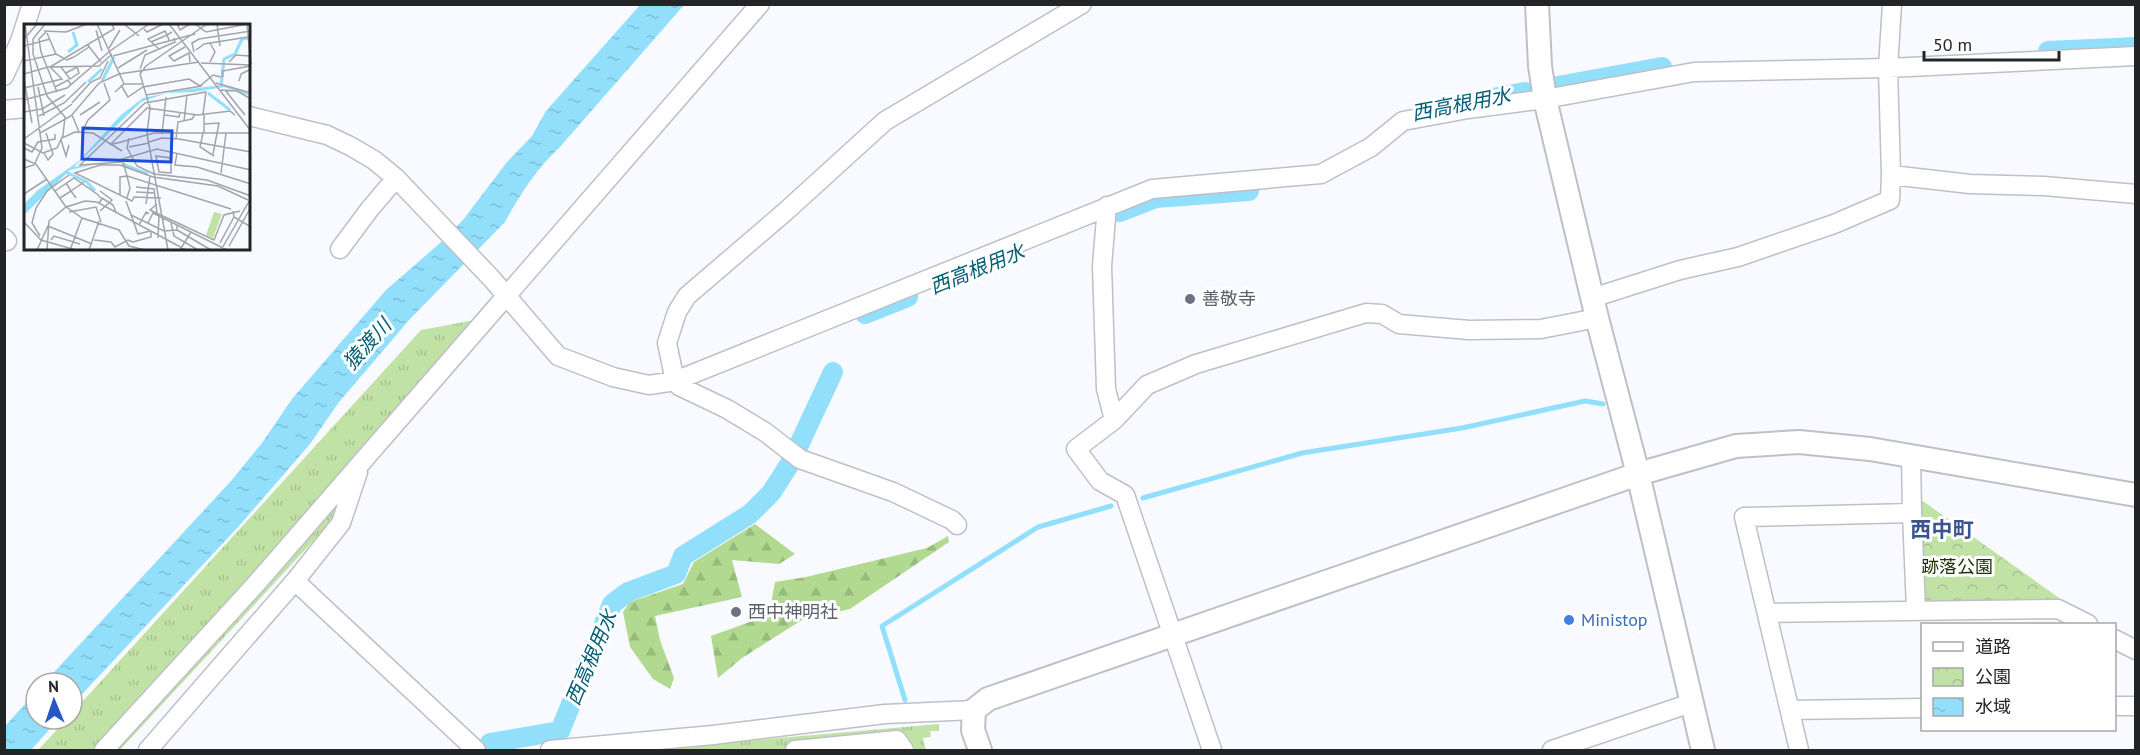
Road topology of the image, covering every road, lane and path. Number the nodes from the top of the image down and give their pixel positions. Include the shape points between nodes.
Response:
1 (32, 4) edge
2 (760, 4) edge
3 (1082, 4) edge
4 (1537, 4) edge
5 (1892, 4) edge
6 (26, 24) edge
7 (24, 29) edge
8 (2136, 56) edge
9 (1888, 68) junction
10 (4, 76) edge
11 (1545, 99) junction
12 (24, 108) edge
13 (4, 110) edge
14 (250, 116) edge
15 (1891, 175) junction
16 (396, 178) junction
17 (2136, 194) edge
18 (1107, 206) junction
19 (340, 249) dead end
20 (507, 296) junction
21 (1595, 308) junction
22 (675, 381) junction
23 (1114, 420) junction
24 (1911, 457) junction
25 (361, 462) junction
26 (1638, 474) junction
27 (2136, 495) edge
28 (1912, 513) junction
29 (957, 525) dead end
30 (295, 581) junction
31 (1916, 610) junction
32 (1767, 613) junction
33 (2086, 623) edge
34 (1172, 635) junction
35 (2116, 640) edge
36 (2136, 650) edge
37 (1691, 703) junction
38 (2116, 706) edge
39 (2136, 706) edge
40 (1921, 708) edge
41 (974, 710) junction
42 (1790, 710) junction
43 (104, 750) edge
44 (148, 750) edge
45 (476, 750) edge
46 (550, 750) edge
47 (795, 750) edge
48 (904, 750) edge
49 (980, 750) edge
50 (1212, 750) edge
51 (1552, 750) edge
52 (1703, 750) edge
53 (1799, 750) edge

1 - 6 street
2 - 20 street
3 - 22 street via 885,121 687,296 667,343
4 - 11 street
5 - 9 street
7 - 10 street
8 - 9 street
9 - 11 street via 1694,72
9 - 15 street
11 - 18 street via 1403,121 1371,147 1321,174 1152,189
11 - 21 street
12 - 13 street
14 - 16 street via 327,135 374,160
15 - 17 street
15 - 21 street via 1890,200 1738,257 1680,270
16 - 19 street
16 - 20 street
18 - 22 street
18 - 23 street via 1102,266 1105,378
20 - 22 street via 558,356 649,385
20 - 25 street
21 - 23 street via 1573,321 1541,329 1468,330 1399,324 1382,314 1366,313 1196,364 1147,385
21 - 26 street
22 - 29 street via 765,432 800,459 893,492
23 - 34 street via 1076,449 1100,481 1125,495
24 - 26 street via 1799,442 1736,446
24 - 27 street
24 - 28 street
25 - 30 street via 341,523
25 - 43 street
26 - 34 street
26 - 37 street
28 - 31 street
28 - 32 street via 1744,517
30 - 44 street
30 - 45 street
31 - 32 street
31 - 33 street via 2058,609
32 - 42 street
34 - 41 street via 988,699
34 - 50 street
35 - 36 street
37 - 51 street
37 - 52 street
38 - 39 street
40 - 42 street
41 - 46 street via 885,714
41 - 49 street via 973,730
42 - 53 street
47 - 48 street via 897,740

